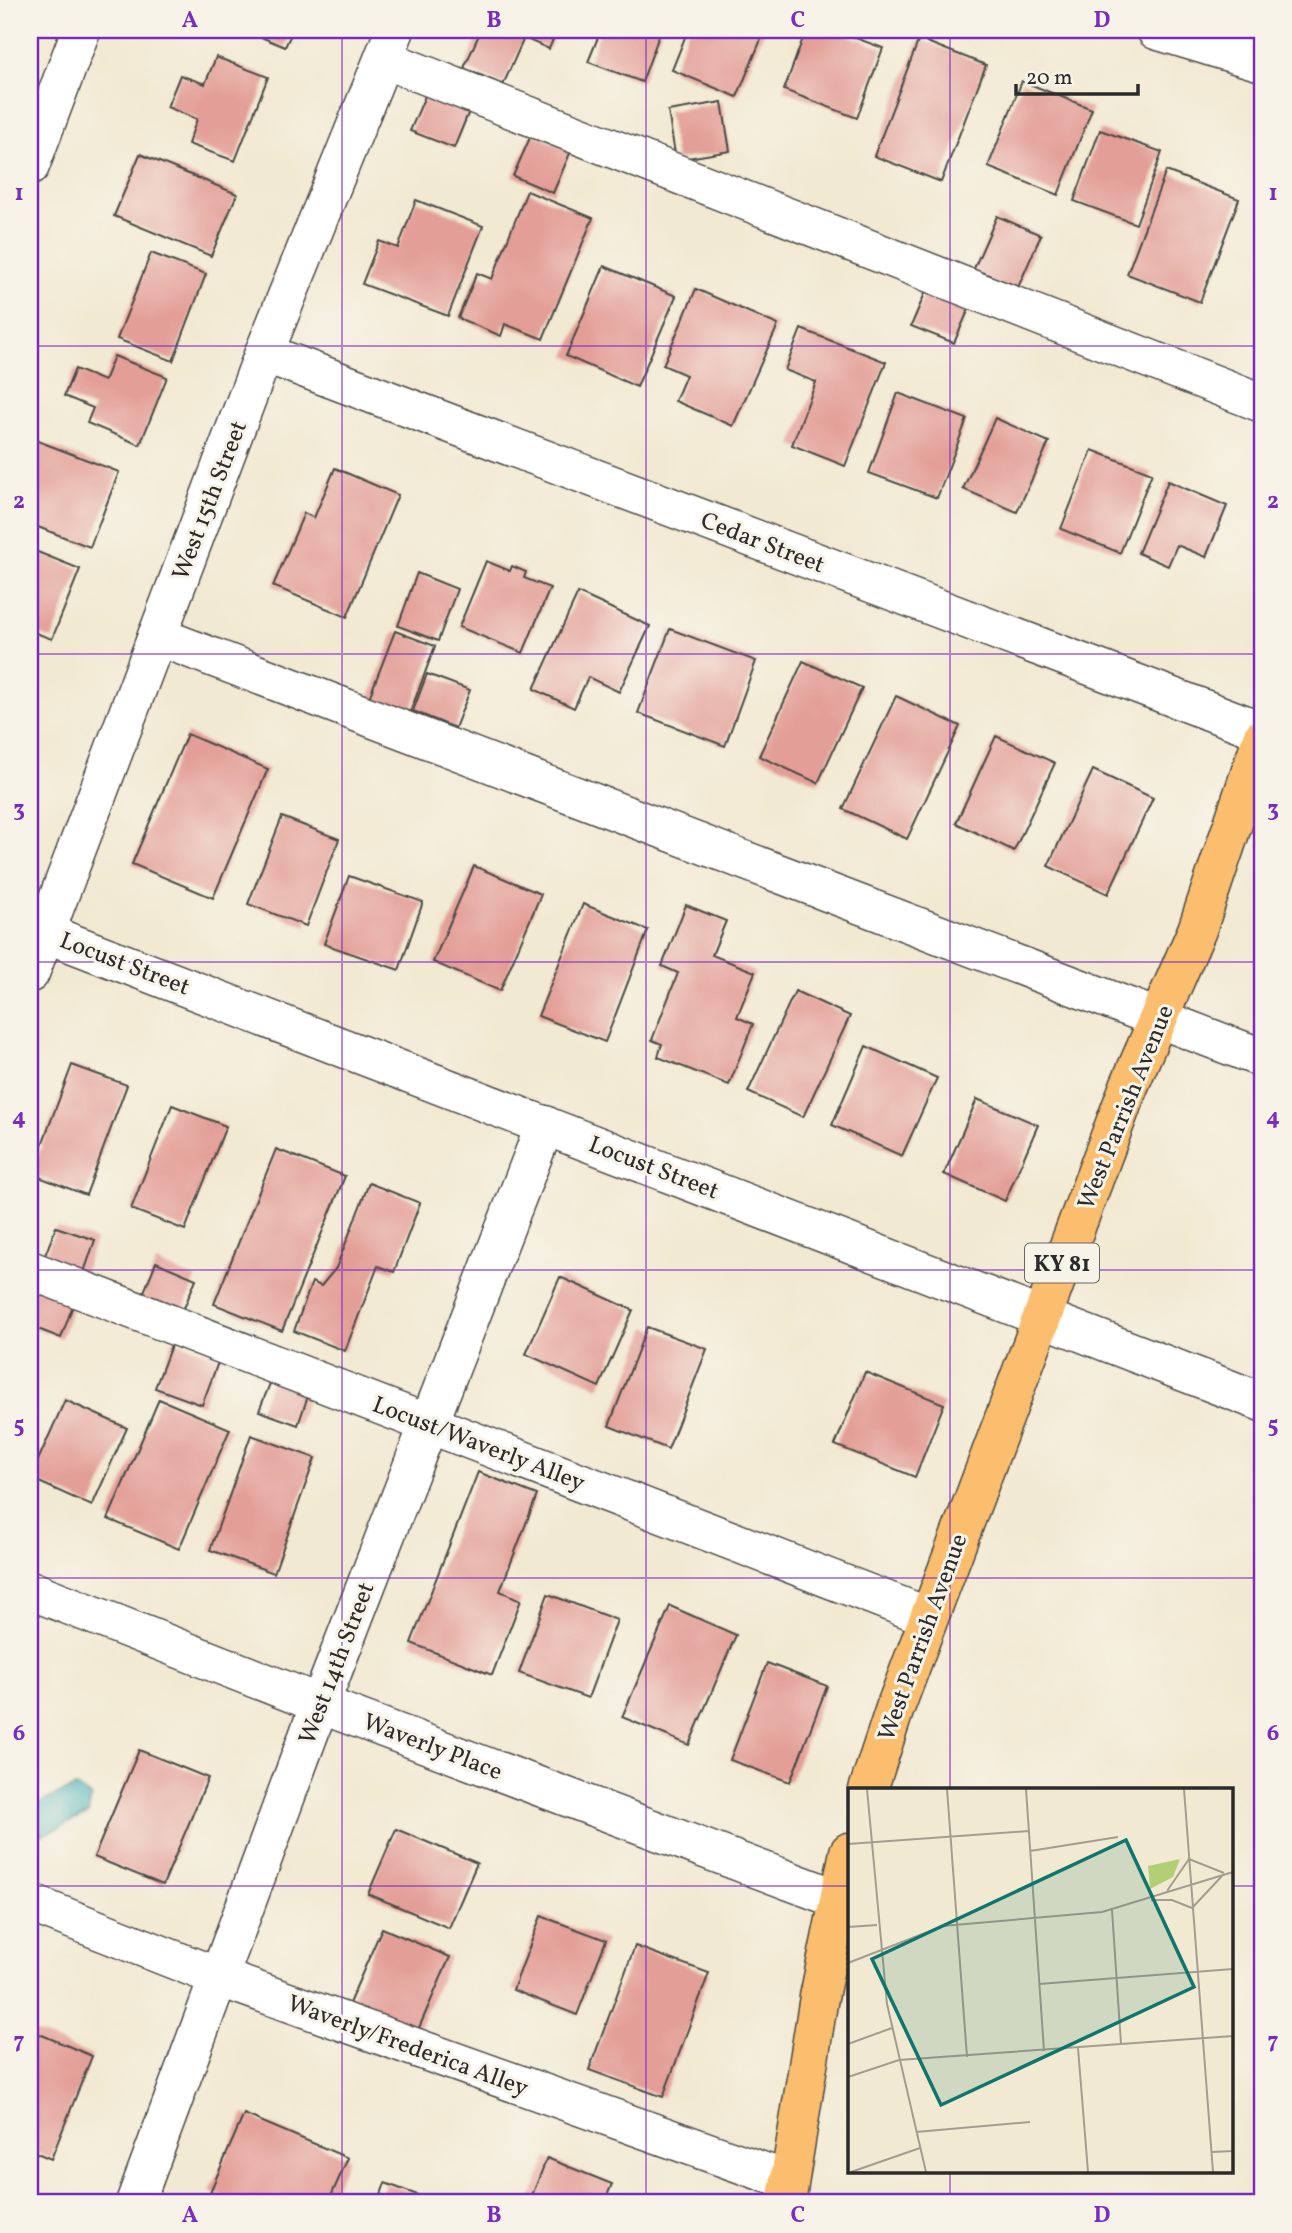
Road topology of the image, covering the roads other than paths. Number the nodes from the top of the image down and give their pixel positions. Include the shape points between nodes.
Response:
1 (81, 30) edge
2 (1156, 30) edge
3 (390, 44) edge
4 (1262, 62) edge
5 (30, 166) edge
6 (264, 353) junction
7 (1262, 403) edge
8 (157, 636) junction
9 (1262, 731) edge
10 (1262, 738) edge
11 (45, 933) junction
12 (30, 974) edge
13 (1160, 1018) junction
14 (1262, 1058) edge
15 (545, 1125) junction
16 (30, 1270) edge
17 (1041, 1317) junction
18 (1262, 1402) edge
19 (429, 1424) junction
20 (30, 1590) edge
21 (929, 1617) junction
22 (320, 1704) junction
23 (868, 1788) edge
24 (848, 1856) edge
25 (838, 1899) junction
26 (30, 1903) edge
27 (218, 1977) junction
28 (787, 2192) edge
29 (135, 2203) edge

1 - 5 street
2 - 4 street
3 - 6 street, West 15th Street
3 - 7 street
6 - 8 street, West 15th Street
6 - 9 street, Cedar Street
8 - 11 street, West 15th Street
8 - 13 street
10 - 13 main road, West Parrish Avenue / KY 81 via 1197,930
11 - 12 street, West 15th Street
11 - 15 street, Locust Street
13 - 14 street
13 - 17 main road, West Parrish Avenue / KY 81 via 1129,1086
15 - 17 street, Locust Street
15 - 19 street, West 14th Street
16 - 19 street, Locust/Waverly Alley
17 - 18 street, Locust Street
17 - 21 main road, West Parrish Avenue / KY 81
19 - 21 street, Locust/Waverly Alley
19 - 22 street, West 14th Street
20 - 22 street, Waverly Place
21 - 23 main road, West Parrish Avenue / KY 81
22 - 25 street, Waverly Place
22 - 27 street, West 14th Street
24 - 25 main road
25 - 28 main road
26 - 27 street, Waverly/Frederica Alley
27 - 28 street, Waverly/Frederica Alley
27 - 29 street, West 14th Street

